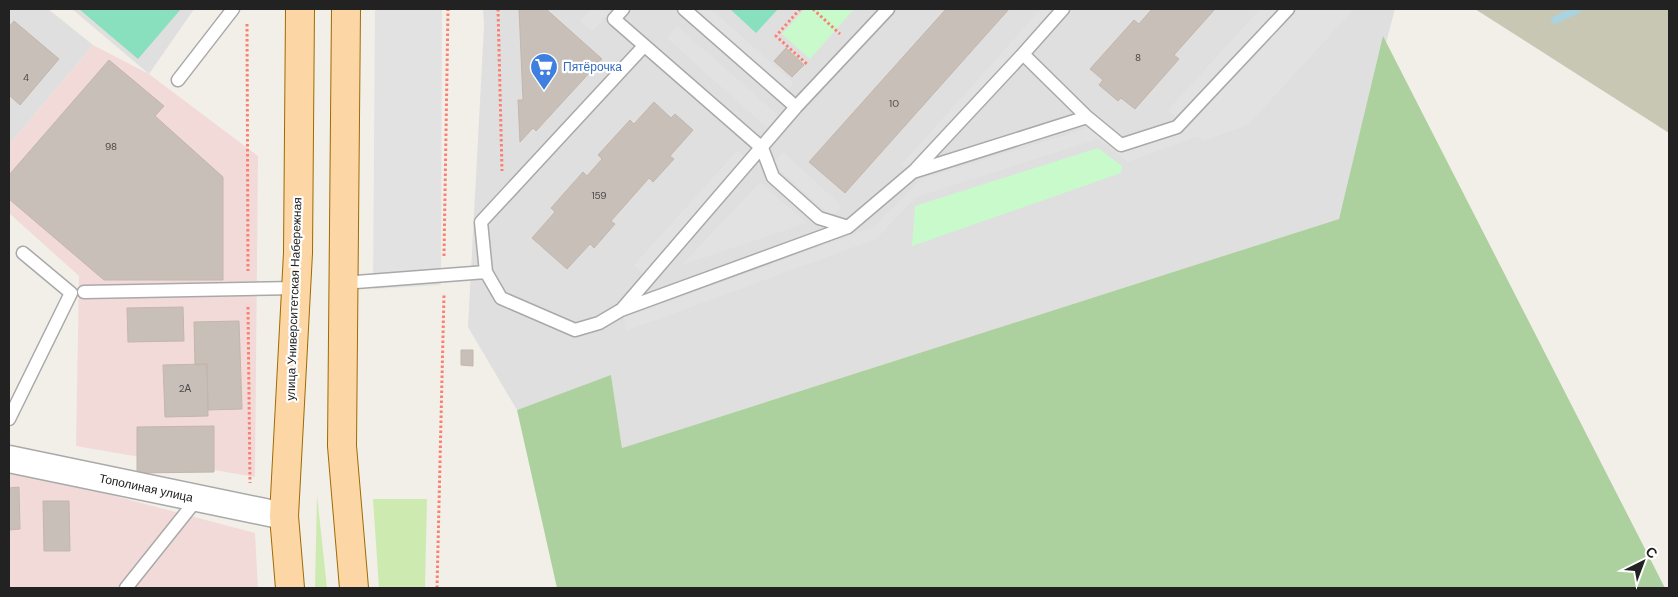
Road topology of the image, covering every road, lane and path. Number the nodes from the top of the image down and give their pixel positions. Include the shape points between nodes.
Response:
1 (233, 9) edge
2 (300, 9) edge
3 (346, 9) edge
4 (448, 9) edge
5 (498, 9) edge
6 (623, 9) edge
7 (684, 9) edge
8 (800, 9) edge
9 (813, 9) edge
10 (888, 9) edge
11 (1063, 9) edge
12 (1288, 9) edge
13 (247, 19) dead end
14 (644, 46) junction
15 (854, 46) junction
16 (1023, 54) junction
17 (823, 78) junction
18 (178, 80) dead end
19 (796, 107) junction
20 (1088, 117) junction
21 (762, 148) junction
22 (914, 171) junction
23 (503, 199) junction
24 (848, 227) junction
25 (23, 253) dead end
26 (486, 272) junction
27 (444, 275) junction
28 (343, 282) junction
29 (296, 288) junction
30 (248, 289) junction
31 (84, 292) dead end
32 (621, 310) junction
33 (9, 419) edge
34 (9, 458) edge
35 (197, 499) junction
36 (250, 510) junction
37 (284, 516) junction
38 (126, 588) edge
39 (290, 588) edge
40 (354, 588) edge
41 (437, 588) edge

1 - 18 lane
2 - 29 main road, улица Университетская Набережная
3 - 28 main road
4 - 27 path
5 - 23 path
6 - 14 lane via 614,19
7 - 19 lane
8 - 17 path via 776,36
9 - 15 path
10 - 15 lane
11 - 16 lane
12 - 20 lane via 1178,127 1121,145
13 - 30 path
14 - 21 lane
14 - 23 lane
15 - 17 lane
16 - 20 lane
16 - 22 lane
17 - 19 lane
19 - 21 lane
20 - 22 lane
21 - 24 lane via 773,177 819,218
21 - 32 lane
22 - 24 lane
23 - 26 lane via 481,222
24 - 32 lane
25 - 33 lane via 72,292
26 - 27 lane
26 - 32 lane via 501,298 575,330 599,323
27 - 28 lane
27 - 41 path
28 - 40 main road via 342,446
29 - 30 lane
29 - 37 main road, улица Университетская Набережная
30 - 31 lane
30 - 36 path
34 - 35 street, Тополиная улица
35 - 36 street, Тополиная улица
35 - 38 lane
36 - 37 street, Тополиная улица
37 - 39 main road, улица Университетская Набережная

